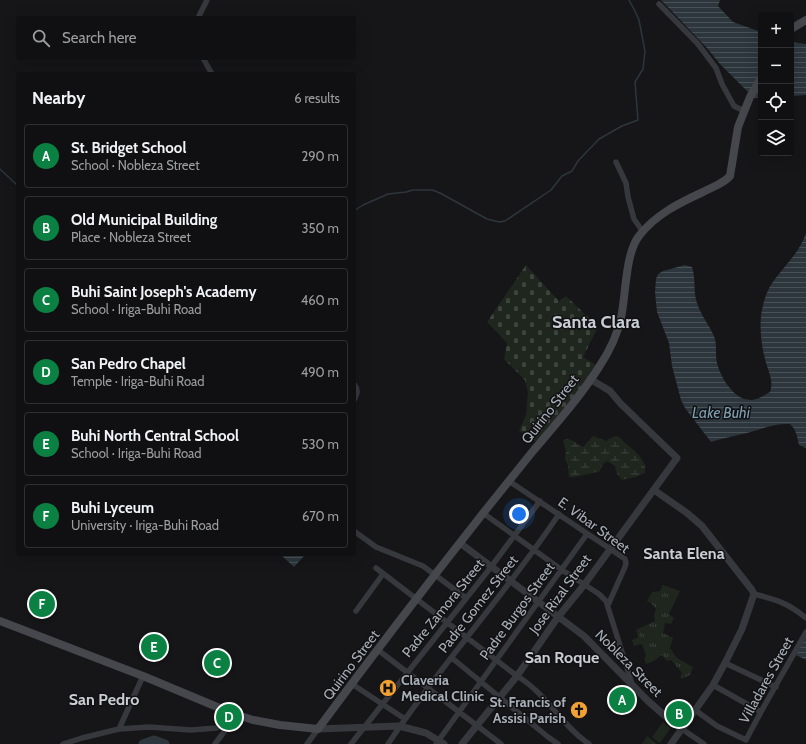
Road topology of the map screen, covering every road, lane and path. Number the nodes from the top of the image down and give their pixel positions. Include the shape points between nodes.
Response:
1 (207, 0) edge
2 (659, 4) dead end
3 (199, 16) edge
4 (806, 20) edge
5 (794, 27) edge
6 (204, 60) edge
7 (211, 72) edge
8 (758, 83) edge
9 (744, 111) junction
10 (616, 162) dead end
11 (643, 232) junction
12 (590, 380) junction
13 (509, 481) junction
14 (654, 490) junction
15 (540, 500) junction
16 (483, 513) junction
17 (559, 514) junction
18 (356, 532) edge
19 (587, 534) junction
20 (514, 535) junction
21 (460, 543) junction
22 (610, 549) junction
23 (535, 550) junction
24 (491, 567) junction
25 (376, 568) dead end
26 (562, 570) junction
27 (383, 574) junction
28 (436, 574) junction
29 (511, 582) junction
30 (584, 585) junction
31 (754, 594) junction
32 (466, 598) junction
33 (416, 599) junction
34 (537, 602) junction
35 (608, 605) junction
36 (356, 611) dead end
37 (558, 617) junction
38 (806, 618) edge
39 (0, 621) edge
40 (447, 623) junction
41 (806, 632) edge
42 (467, 637) junction
43 (378, 650) junction
44 (452, 658) junction
45 (496, 660) junction
46 (725, 663) junction
47 (407, 672) junction
48 (143, 676) junction
49 (517, 676) junction
50 (481, 682) junction
51 (352, 684) junction
52 (632, 684) junction
53 (713, 685) junction
54 (776, 687) junction
55 (428, 688) junction
56 (500, 698) junction
57 (382, 704) junction
58 (695, 710) junction
59 (460, 712) junction
60 (761, 712) junction
61 (245, 717) junction
62 (405, 719) junction
63 (230, 724) junction
64 (477, 725) junction
65 (400, 726) junction
66 (363, 728) junction
67 (119, 729) junction
68 (318, 729) junction
69 (682, 729) junction
70 (353, 743) edge
71 (440, 743) edge
72 (63, 744) edge
73 (215, 744) edge
74 (307, 744) edge
75 (388, 744) edge
76 (462, 744) edge
77 (501, 744) edge
78 (558, 744) edge
79 (589, 744) edge
80 (671, 744) edge
81 (704, 744) edge

1 - 3 street
2 - 9 street via 698,44 716,68 734,106
4 - 5 main road
6 - 7 street
8 - 9 main road, Quirino Street
9 - 11 main road, Quirino Street via 738,127 730,176 726,181 662,214
10 - 11 street via 626,183 634,219
11 - 12 main road, Quirino Street via 635,242 631,254 617,331
12 - 13 main road, Quirino Street
12 - 14 street, Jose Rizal Street via 610,391 677,458
13 - 15 street, E. Vibar Street
13 - 16 main road, Quirino Street
14 - 22 street, Jose Rizal Street
14 - 31 street via 702,526
15 - 17 street, E. Vibar Street
15 - 20 street, Padre Zamora Street
16 - 20 street
16 - 21 main road, Quirino Street
17 - 19 street, E. Vibar Street
17 - 23 street, Padre Gomez Street
18 - 28 street via 376,547
19 - 22 street, E. Vibar Street
19 - 26 street, Padre Burgos Street
20 - 23 street
20 - 24 street, Padre Zamora Street
21 - 24 street, Nobleza Street
21 - 28 main road, Quirino Street
22 - 30 street, Jose Rizal Street
22 - 35 street, E. Vibar Street via 624,558 626,563
23 - 26 street
23 - 29 street, Padre Gomez Street
24 - 29 street, Nobleza Street
24 - 32 street, Padre Zamora Street
25 - 27 street
26 - 30 street
26 - 34 street, Padre Burgos Street
27 - 33 street
27 - 36 street
28 - 32 street
28 - 33 main road, Quirino Street
29 - 34 street, Nobleza Street
29 - 42 street, Padre Gomez Street
30 - 35 street via 599,594
30 - 37 street, Jose Rizal Street
31 - 38 street via 778,600
31 - 46 street via 742,629
32 - 40 street, Padre Zamora Street
33 - 40 street
33 - 43 main road, Quirino Street
34 - 37 street, Nobleza Street
34 - 45 street, Padre Burgos Street
35 - 52 street
37 - 49 street, Jose Rizal Street
37 - 52 street, Nobleza Street via 584,636
39 - 48 main road
40 - 42 street
40 - 47 street, Padre Zamora Street
41 - 54 street, Villadares Street
42 - 44 street, Padre Gomez Street
42 - 45 street
43 - 47 street
43 - 51 main road, Quirino Street
44 - 50 street
44 - 55 street, Padre Gomez Street
45 - 49 street
45 - 50 street, Padre Burgos Street
46 - 53 street
46 - 54 street
47 - 55 street
47 - 57 street, Padre Zamora Street
48 - 61 main road
48 - 67 street
49 - 56 street, Jose Rizal Street
49 - 79 street via 536,690 567,726
50 - 56 street
50 - 59 street, Padre Burgos Street
51 - 57 street
51 - 68 main road, Quirino Street
52 - 69 street, Nobleza Street via 657,710
53 - 58 street
53 - 60 street
54 - 60 street, Villadares Street
55 - 59 street
55 - 62 street, Padre Gomez Street
56 - 64 street, Jose Rizal Street
56 - 78 street
57 - 62 street
57 - 66 street, Padre Zamora Street
58 - 60 street, Villadares Street via 717,726 746,740
58 - 69 street
59 - 64 street
59 - 71 street, Padre Burgos Street
61 - 63 street
61 - 68 main road via 280,725
62 - 65 street, Padre Gomez Street
63 - 67 street via 201,730 149,727
63 - 73 street
64 - 76 street, Jose Rizal Street
64 - 77 street
65 - 66 street
65 - 71 street via 422,731
65 - 75 street, Padre Gomez Street
66 - 68 street
66 - 70 street, Padre Zamora Street
67 - 72 street
68 - 74 street
69 - 80 street
69 - 81 street, Nobleza Street

